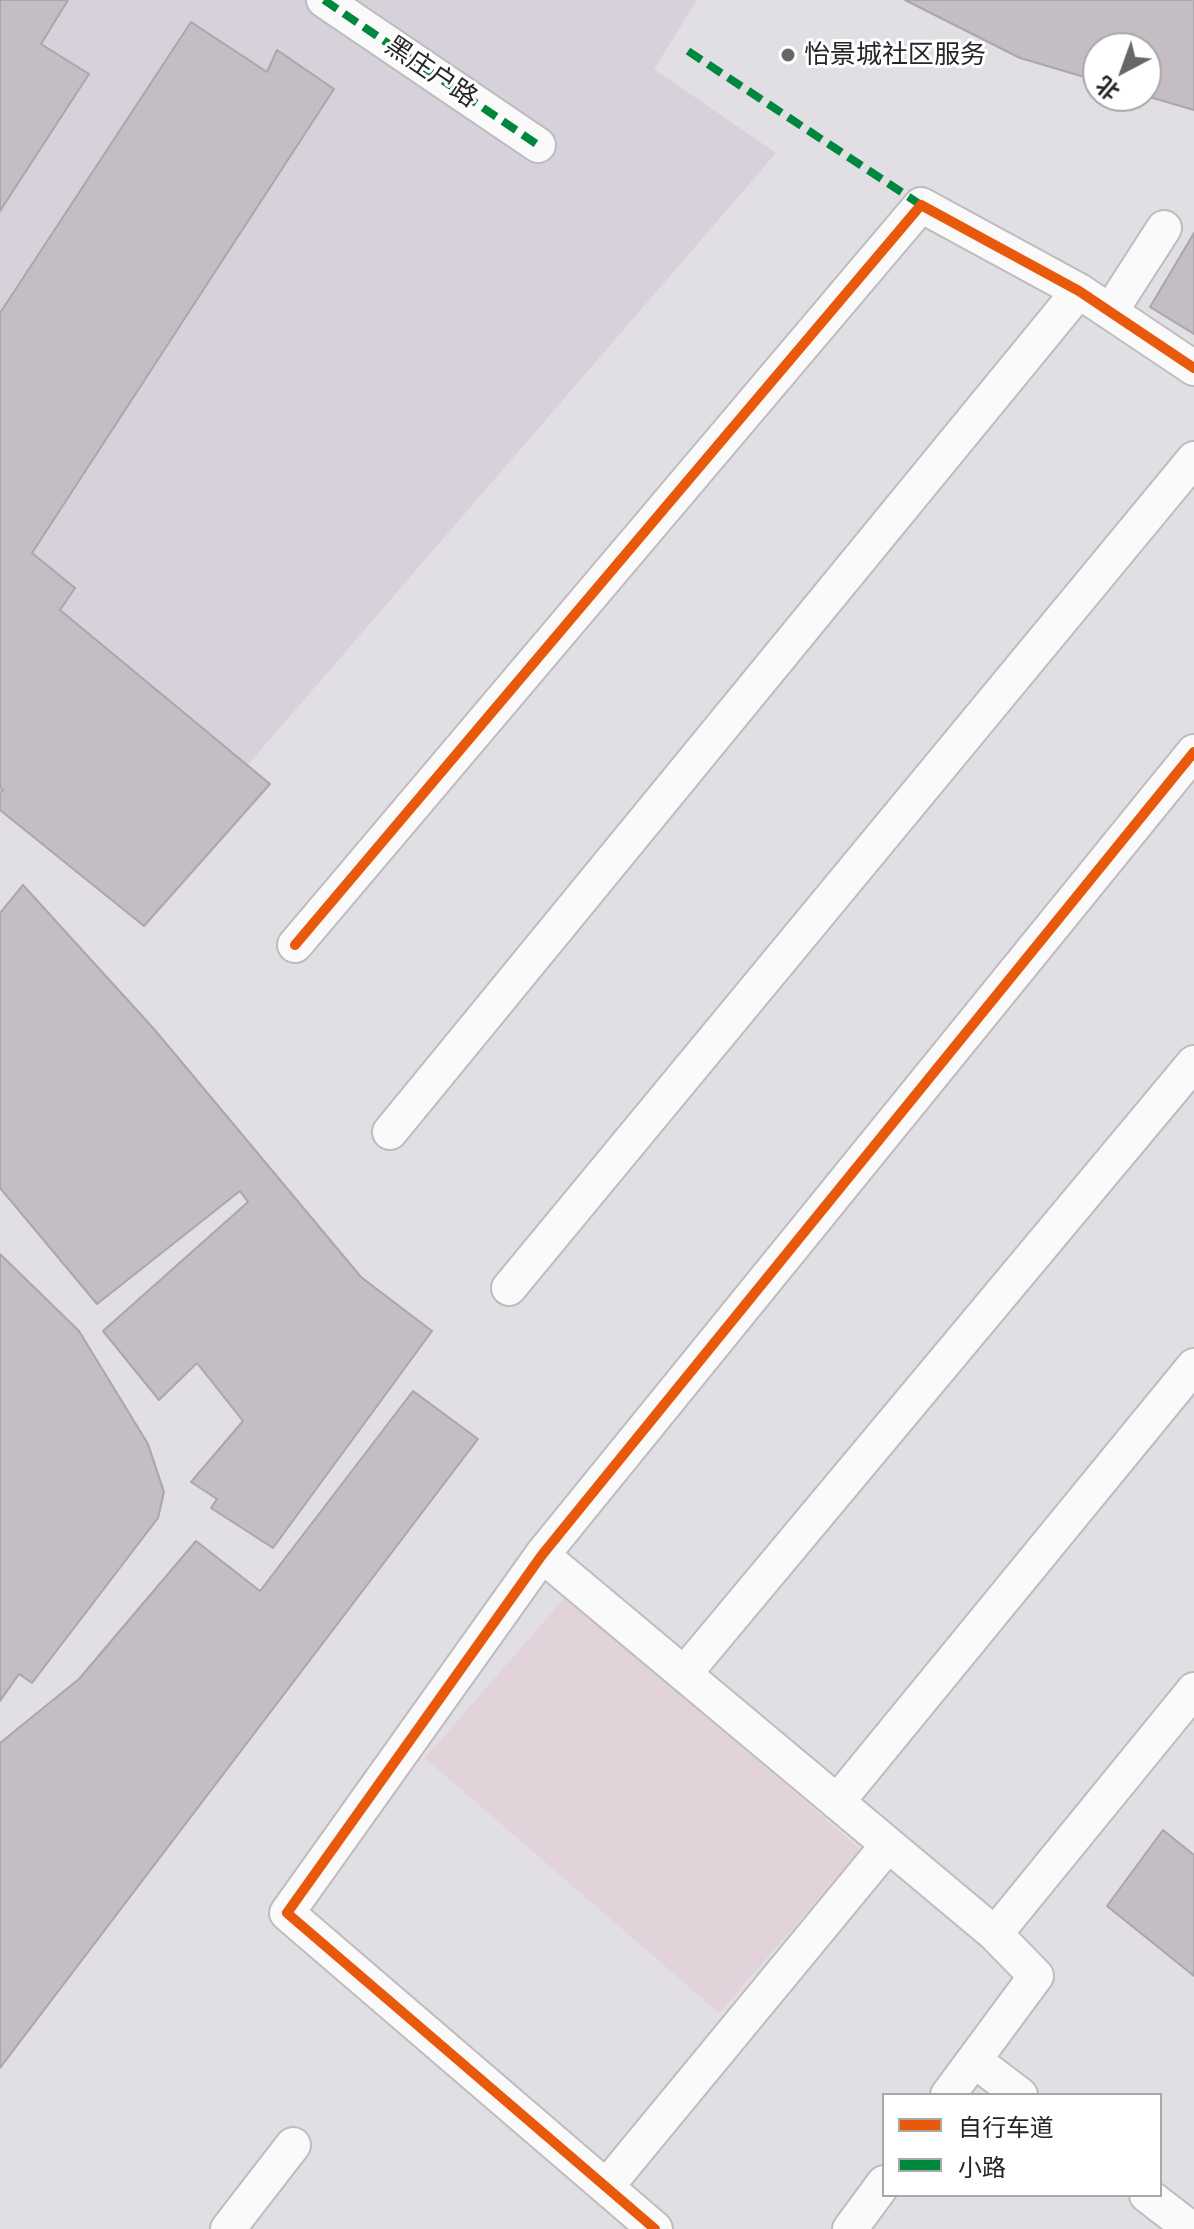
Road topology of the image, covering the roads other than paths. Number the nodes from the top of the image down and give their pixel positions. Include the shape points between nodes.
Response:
1 (324, 0) edge
2 (538, 145) dead end
3 (1164, 228) dead end
4 (1079, 291) junction
5 (1110, 312) junction
6 (1194, 368) edge
7 (1194, 459) edge
8 (1194, 752) edge
9 (295, 945) dead end
10 (1194, 1063) edge
11 (390, 1132) dead end
12 (509, 1288) dead end
13 (1194, 1366) edge
14 (542, 1555) junction
15 (684, 1674) junction
16 (1194, 1690) edge
17 (837, 1802) junction
18 (888, 1845) junction
19 (995, 1934) junction
20 (974, 2060) junction
21 (949, 2093) edge
22 (1017, 2093) edge
23 (293, 2145) dead end
24 (882, 2186) edge
25 (606, 2187) junction
26 (1150, 2197) edge
27 (228, 2229) edge
28 (655, 2229) edge
29 (850, 2229) edge
30 (1191, 2229) edge

1 - 2 street, 黑庄户路
3 - 5 street
4 - 5 street
4 - 9 street via 921,205
4 - 11 street
5 - 6 street
7 - 12 street
8 - 14 street
10 - 15 street
13 - 17 street
14 - 15 street
14 - 25 street via 287,1913
15 - 17 street
16 - 19 street
17 - 18 street
18 - 19 street
18 - 25 street
19 - 20 street via 1036,1976
20 - 21 street
20 - 22 street
23 - 27 street
24 - 29 street
25 - 28 street
26 - 30 street

